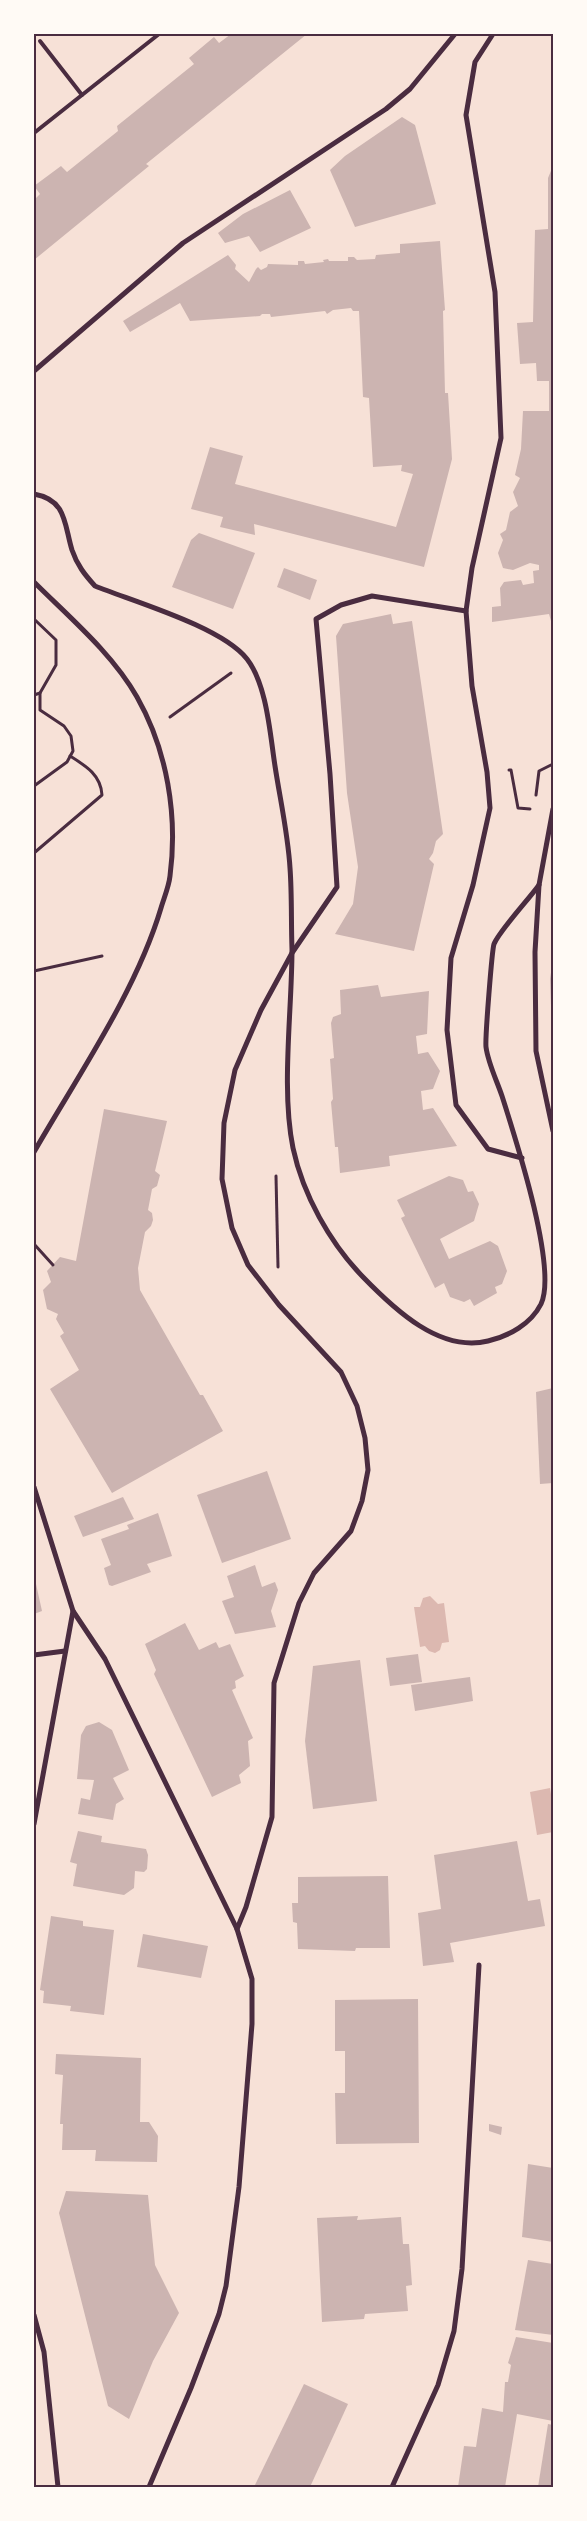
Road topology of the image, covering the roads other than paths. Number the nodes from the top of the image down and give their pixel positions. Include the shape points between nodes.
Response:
1 (159, 34) edge
2 (456, 34) edge
3 (493, 34) edge
4 (40, 41) dead end
5 (82, 94) junction
6 (34, 133) edge
7 (34, 371) edge
8 (34, 494) edge
9 (34, 582) edge
10 (466, 611) junction
11 (553, 809) edge
12 (539, 885) junction
13 (292, 953) junction
14 (553, 1131) edge
15 (34, 1152) edge
16 (522, 1158) junction
17 (34, 1487) edge
18 (73, 1611) junction
19 (65, 1650) junction
20 (34, 1655) edge
21 (34, 1824) edge
22 (237, 1929) junction
23 (479, 1965) dead end
24 (34, 2315) edge
25 (58, 2487) edge
26 (149, 2487) edge
27 (392, 2487) edge

1 - 5 lane
2 - 7 street via 410,88 386,109 182,243
3 - 10 street via 476,62 466,115 495,292 501,438 472,568
4 - 5 lane
5 - 6 lane
8 - 13 street via 47,497 58,507 81,571 95,586 226,640 248,661 261,689 268,721 290,865
9 - 15 street via 115,665 137,696 164,763 172,819 170,877 152,937 126,993
10 - 13 street via 372,596 341,605 316,619 337,887
10 - 16 street via 472,686 490,808 473,885 451,958 446,1030 456,1104 488,1149
11 - 12 street
12 - 14 street via 535,952 536,1051
12 - 16 street via 494,945 486,1047
13 - 16 street via 288,1101 293,1147 300,1174 342,1252 378,1293 402,1314 443,1338 464,1344 486,1342 510,1334 540,1307 546,1284
13 - 22 street via 234,1070 224,1123 222,1179 232,1228 248,1265 280,1306 341,1372 357,1406 368,1470 362,1501 351,1531 314,1573 299,1603 274,1683 272,1817
17 - 18 street
18 - 19 street
18 - 22 street via 106,1659
19 - 20 street
19 - 21 street
22 - 26 street via 252,1979 253,2000 239,2187 226,2286 219,2314
23 - 27 street via 462,2269 454,2330 438,2386
24 - 25 street via 44,2352

